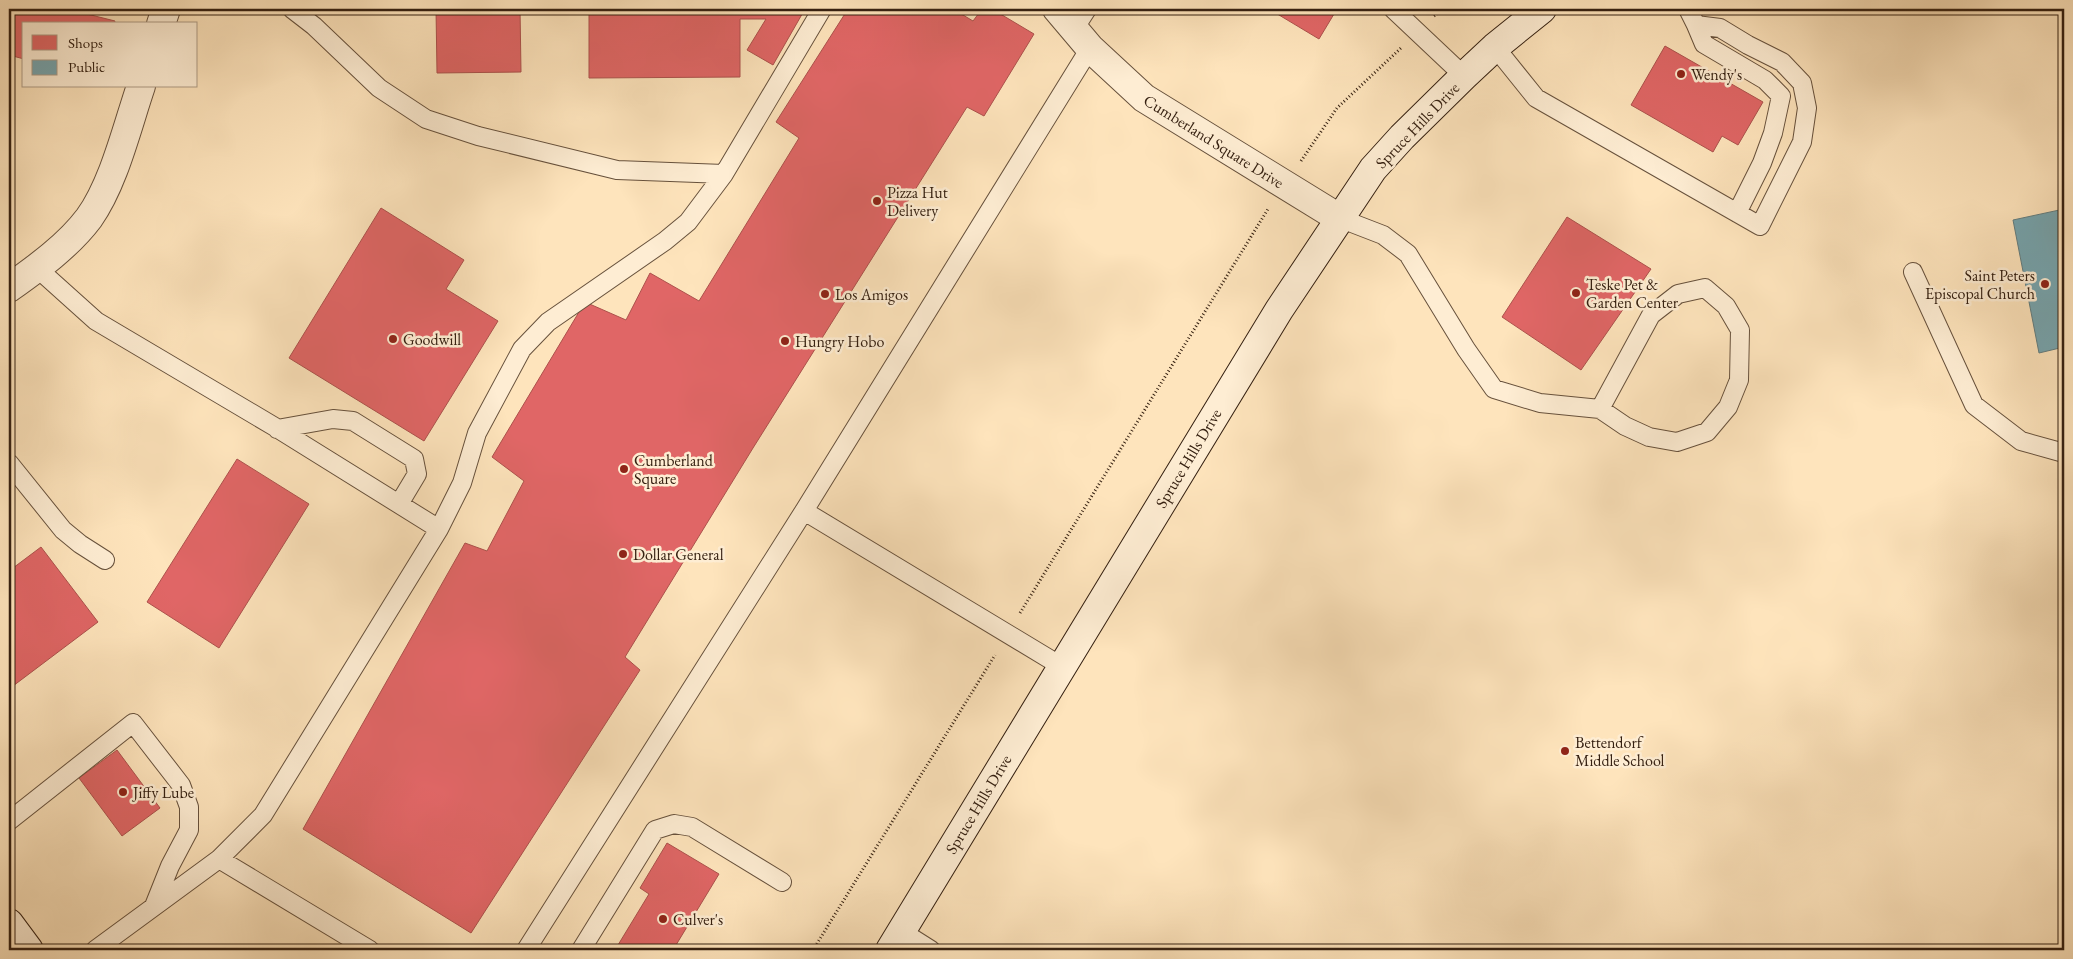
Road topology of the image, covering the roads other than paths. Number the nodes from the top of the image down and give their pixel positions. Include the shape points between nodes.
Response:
1 (166, 9) edge
2 (292, 9) edge
3 (822, 9) edge
4 (1393, 9) edge
5 (1542, 9) edge
6 (1688, 9) edge
7 (162, 22) edge
8 (1077, 24) edge
9 (1696, 25) junction
10 (1495, 47) junction
11 (1464, 76) junction
12 (140, 88) edge
13 (724, 174) junction
14 (1737, 213) junction
15 (1339, 218) junction
16 (37, 268) junction
17 (1914, 272) dead end
18 (9, 288) edge
19 (1600, 409) junction
20 (277, 428) junction
21 (2064, 453) edge
22 (9, 463) edge
23 (399, 504) junction
24 (804, 511) junction
25 (438, 529) junction
26 (106, 560) dead end
27 (1061, 666) junction
28 (9, 821) edge
29 (219, 860) junction
30 (782, 882) dead end
31 (154, 906) junction
32 (9, 923) edge
33 (895, 941) edge
34 (29, 950) edge
35 (95, 950) edge
36 (370, 950) edge
37 (526, 950) edge
38 (581, 950) edge
39 (931, 950) edge

1 - 7 main road
2 - 13 lane via 379,88 426,119 478,136 617,170
3 - 13 lane
4 - 11 lane
5 - 10 main road, Spruce Hills Drive
6 - 9 lane
8 - 15 main road, Cumberland Square Drive via 1144,98
8 - 24 lane
9 - 14 lane via 1704,44 1765,80 1781,96 1762,163
9 - 14 lane via 1720,28 1782,62 1802,83 1807,108 1802,142 1760,226
10 - 11 main road, Spruce Hills Drive
10 - 14 lane via 1536,98
11 - 15 main road, Spruce Hills Drive via 1402,136 1373,169
12 - 16 main road via 103,193 73,237
13 - 25 lane via 688,222 665,242 548,322 522,350 477,433 462,483
15 - 19 lane via 1383,235 1408,254 1494,389 1540,403
15 - 27 main road, Spruce Hills Drive
16 - 18 main road
16 - 20 lane via 96,321
17 - 21 lane via 1974,405 2021,441
19 - 19 lane via 1651,315 1678,294 1705,288 1726,306 1740,330 1739,380 1728,407 1707,432 1677,442 1649,437
20 - 23 lane
20 - 23 lane via 333,419 353,421 414,459 416,474
22 - 26 lane via 63,530
23 - 25 lane
24 - 27 lane
24 - 37 lane
25 - 29 lane via 263,815
27 - 33 main road, Spruce Hills Drive
28 - 31 lane via 133,722 181,786 189,807 189,830
29 - 31 lane
29 - 36 lane
30 - 38 lane via 692,826 674,824 655,830
31 - 35 lane
32 - 34 main road
33 - 39 lane

